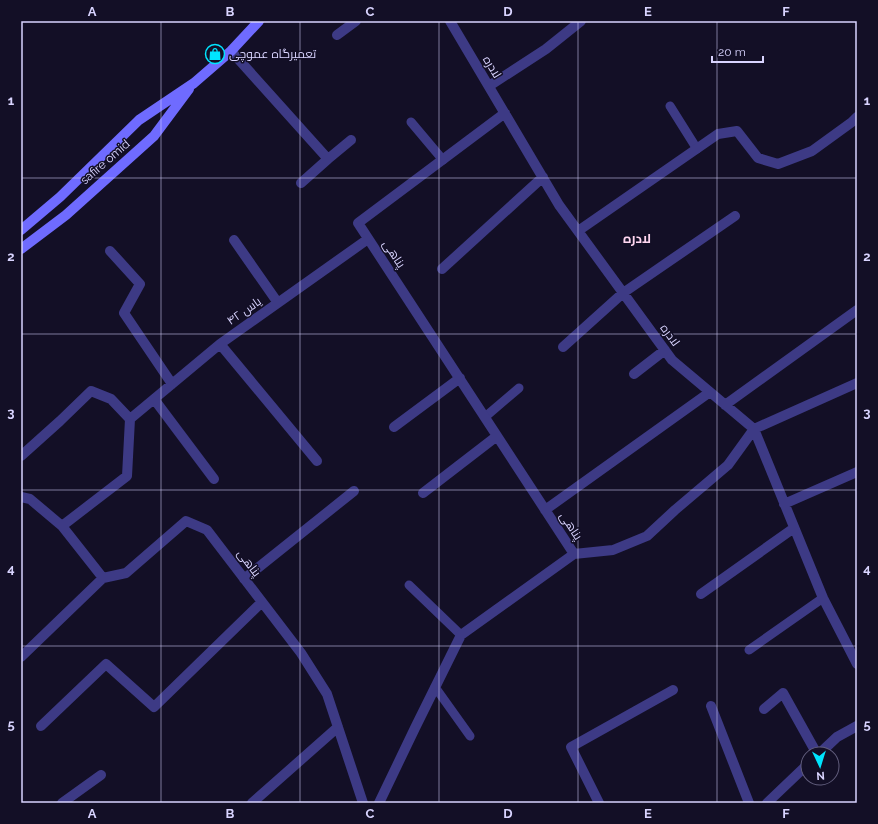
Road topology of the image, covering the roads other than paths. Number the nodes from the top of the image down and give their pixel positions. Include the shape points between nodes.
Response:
1 (259, 21) edge
2 (356, 21) edge
3 (450, 21) edge
4 (581, 21) edge
5 (337, 36) dead end
6 (232, 51) junction
7 (194, 82) junction
8 (489, 86) junction
9 (670, 106) dead end
10 (505, 113) junction
11 (857, 117) edge
12 (411, 122) dead end
13 (350, 140) dead end
14 (697, 149) junction
15 (328, 159) junction
16 (443, 160) junction
17 (543, 177) junction
18 (301, 183) dead end
19 (735, 216) dead end
20 (21, 230) edge
21 (578, 231) junction
22 (368, 239) junction
23 (234, 240) dead end
24 (21, 249) edge
25 (110, 251) dead end
26 (442, 268) dead end
27 (623, 293) junction
28 (278, 303) junction
29 (857, 310) edge
30 (220, 344) junction
31 (563, 347) dead end
32 (665, 350) junction
33 (634, 374) dead end
34 (460, 378) junction
35 (857, 383) edge
36 (172, 384) junction
37 (519, 388) dead end
38 (710, 392) junction
39 (154, 399) junction
40 (725, 405) junction
41 (485, 417) junction
42 (130, 419) junction
43 (394, 427) dead end
44 (754, 429) junction
45 (497, 436) junction
46 (21, 456) edge
47 (318, 460) dead end
48 (857, 472) edge
49 (214, 479) dead end
50 (354, 491) dead end
51 (423, 493) dead end
52 (21, 497) edge
53 (784, 504) junction
54 (545, 510) junction
55 (62, 526) junction
56 (794, 528) junction
57 (574, 554) junction
58 (103, 578) junction
59 (244, 579) junction
60 (409, 585) dead end
61 (701, 594) dead end
62 (823, 598) junction
63 (262, 602) junction
64 (461, 635) junction
65 (749, 650) dead end
66 (21, 657) edge
67 (857, 664) edge
68 (435, 687) junction
69 (672, 690) dead end
70 (711, 706) dead end
71 (764, 709) dead end
72 (41, 726) dead end
73 (857, 726) edge
74 (338, 727) junction
75 (470, 736) dead end
76 (813, 746) edge
77 (827, 746) edge
78 (800, 772) edge
79 (101, 775) dead end
80 (62, 803) edge
81 (252, 803) edge
82 (363, 803) edge
83 (379, 803) edge
84 (599, 803) edge
85 (749, 803) edge
86 (767, 803) edge

1 - 6 street, safire omid
2 - 5 street
3 - 8 street, لادره
4 - 8 street via 546,49
6 - 7 street, safire omid
6 - 15 street
7 - 20 street, safire omid via 139,120 60,197
7 - 24 street, safire omid via 154,136 66,215
8 - 10 street, لادره
9 - 14 lane
10 - 16 street
10 - 17 street, لادره
11 - 14 street via 812,151 778,164 758,158 737,131 718,134
12 - 16 lane
13 - 15 street
14 - 21 street
15 - 18 street
16 - 22 street via 358,223
17 - 21 street, لادره
17 - 26 street
19 - 27 street
21 - 27 street, لادره
22 - 28 street, یاس ۴۲
22 - 34 street, پناهی
23 - 28 street
25 - 36 street via 140,284 124,313
27 - 31 street
27 - 32 street, لادره
28 - 30 street, یاس ۴۲
29 - 40 street
30 - 36 street, یاس ۴۲
30 - 47 street
32 - 33 street
32 - 38 street, لادره via 672,360
34 - 41 street, پناهی
34 - 43 street
35 - 44 street
36 - 39 street, یاس ۴۲
37 - 41 lane
38 - 40 street, لادره
38 - 54 street
39 - 42 street, یاس ۴۲
39 - 49 street
40 - 44 street, لادره
41 - 45 street, پناهی
42 - 46 street via 111,399 91,391
42 - 55 street via 127,476
44 - 53 street, لادره
44 - 57 street via 728,465 647,536 613,550
45 - 51 street
45 - 54 street, پناهی
48 - 53 street
50 - 59 street
52 - 55 street via 30,499
53 - 56 street, لادره
54 - 57 street, پناهی
55 - 58 street
56 - 61 street
56 - 62 street, لادره
57 - 64 street, پناهی
58 - 59 street, پناهی via 126,573 186,521 207,530
58 - 66 street
59 - 63 street, پناهی
60 - 64 lane
62 - 65 lane
62 - 67 street, لادره
63 - 72 street via 154,707 106,664
63 - 74 street, پناهی via 327,694
64 - 68 street, پناهی
68 - 75 lane
68 - 83 street, پناهی
69 - 84 street via 572,747
70 - 85 street
71 - 76 street via 783,693
73 - 77 street
74 - 81 street
74 - 82 street, پناهی
78 - 86 street
79 - 80 street

